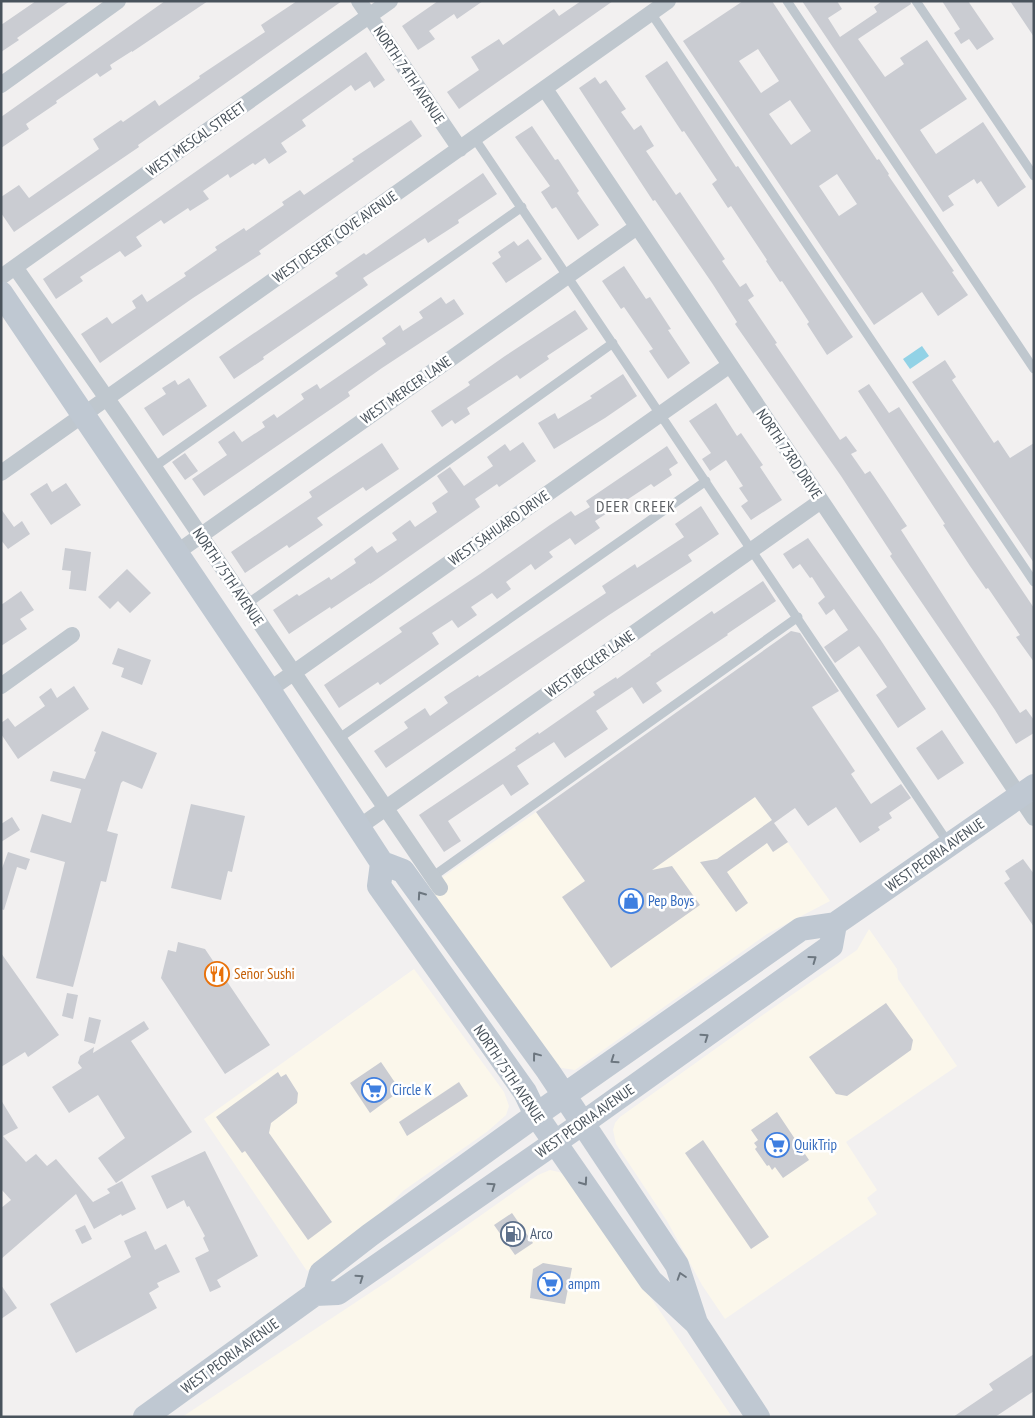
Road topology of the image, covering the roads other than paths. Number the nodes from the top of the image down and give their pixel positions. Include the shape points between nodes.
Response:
1 (118, 1) edge
2 (359, 1) edge
3 (390, 1) edge
4 (668, 1) edge
5 (787, 1) edge
6 (916, 1) edge
7 (651, 13) junction
8 (369, 16) junction
9 (1, 85) edge
10 (545, 89) junction
11 (475, 139) junction
12 (460, 149) junction
13 (1034, 176) edge
14 (522, 207) junction
15 (637, 227) junction
16 (16, 267) junction
17 (568, 276) junction
18 (1, 277) edge
19 (1, 293) edge
20 (613, 343) junction
21 (730, 365) junction
22 (1034, 369) edge
23 (107, 398) junction
24 (83, 414) junction
25 (660, 415) junction
26 (154, 467) junction
27 (1, 473) edge
28 (706, 481) junction
29 (821, 501) junction
30 (200, 536) junction
31 (752, 550) junction
32 (176, 553) junction
33 (1034, 582) edge
34 (247, 604) junction
35 (798, 617) junction
36 (72, 635) dead end
37 (294, 673) junction
38 (1, 686) edge
39 (269, 690) junction
40 (338, 739) junction
41 (1026, 791) edge
42 (385, 808) junction
43 (1034, 818) edge
44 (359, 826) junction
45 (950, 845) junction
46 (382, 863) junction
47 (436, 883) joint
48 (384, 893) junction
49 (438, 920) junction
50 (835, 924) junction
51 (758, 960) junction
52 (776, 986) junction
53 (564, 1095) junction
54 (536, 1115) junction
55 (583, 1123) junction
56 (556, 1142) junction
57 (316, 1294) junction
58 (696, 1322) junction
59 (145, 1417) edge
60 (758, 1417) edge

1 - 9 street
2 - 8 street, NORTH 74TH AVENUE
3 - 8 street, WEST MESCAL STREET
4 - 7 street, WEST DESERT COVE AVENUE
5 - 22 lane
6 - 13 lane
7 - 10 street, WEST DESERT COVE AVENUE
7 - 33 lane
8 - 12 street, NORTH 74TH AVENUE
8 - 16 street, WEST MESCAL STREET
10 - 11 street, WEST DESERT COVE AVENUE
10 - 15 street, NORTH 73RD DRIVE
11 - 12 street, WEST DESERT COVE AVENUE
11 - 14 lane
12 - 23 street, WEST DESERT COVE AVENUE
14 - 17 lane
14 - 26 lane
15 - 17 street, WEST MERCER LANE
15 - 21 street, NORTH 73RD DRIVE
16 - 18 street, WEST MESCAL STREET
16 - 23 street, NORTH 75TH AVENUE
17 - 20 lane
17 - 30 street, WEST MERCER LANE
19 - 24 main road, NORTH 75TH AVENUE
20 - 25 lane
20 - 34 lane
21 - 25 street, WEST SAHUARO DRIVE
21 - 29 street, NORTH 73RD DRIVE
23 - 24 street, WEST DESERT COVE AVENUE
23 - 26 street, NORTH 75TH AVENUE
24 - 27 street, WEST DESERT COVE AVENUE
24 - 32 main road, NORTH 75TH AVENUE
25 - 28 lane
25 - 37 street, WEST SAHUARO DRIVE
26 - 30 street, NORTH 75TH AVENUE
28 - 31 lane
28 - 40 lane
29 - 31 street, WEST BECKER LANE
29 - 41 street, NORTH 73RD DRIVE
30 - 32 street, WEST MERCER LANE
30 - 34 street, NORTH 75TH AVENUE
31 - 35 lane
31 - 42 street, WEST BECKER LANE
32 - 39 main road, NORTH 75TH AVENUE
34 - 37 street, NORTH 75TH AVENUE
35 - 45 lane
35 - 47 lane
36 - 38 street
37 - 39 street, WEST SAHUARO DRIVE
37 - 40 street, NORTH 75TH AVENUE
39 - 44 main road, NORTH 75TH AVENUE
40 - 42 street, NORTH 75TH AVENUE
41 - 43 street, NORTH 73RD DRIVE
41 - 45 main road, WEST PEORIA AVENUE
42 - 44 street, WEST BECKER LANE
42 - 47 street, NORTH 75TH AVENUE
44 - 46 main road, NORTH 75TH AVENUE
45 - 50 main road, WEST PEORIA AVENUE
46 - 48 main road, NORTH 75TH AVENUE via 379,886
49 -> 46 main road, NORTH 75TH AVENUE via 404,871
48 - 49 main road via 398,895 426,924
48 - 54 main road, NORTH 75TH AVENUE via 524,1092
53 -> 49 main road, NORTH 75TH AVENUE
50 - 51 main road, WEST PEORIA AVENUE via 801,929
52 -> 50 main road, WEST PEORIA AVENUE via 831,946
51 - 52 main road
51 -> 53 main road, WEST PEORIA AVENUE
55 -> 52 main road, WEST PEORIA AVENUE
53 - 54 main road, WEST PEORIA AVENUE
53 - 55 main road, NORTH 75TH AVENUE
54 - 56 main road, NORTH 75TH AVENUE
54 - 57 main road, WEST PEORIA AVENUE via 320,1273
55 - 56 main road, WEST PEORIA AVENUE
58 -> 55 main road, NORTH 75TH AVENUE via 677,1265
57 -> 56 main road, WEST PEORIA AVENUE via 338,1293
56 -> 58 main road, NORTH 75TH AVENUE via 651,1281
57 - 59 main road, WEST PEORIA AVENUE
58 - 60 main road, NORTH 75TH AVENUE

